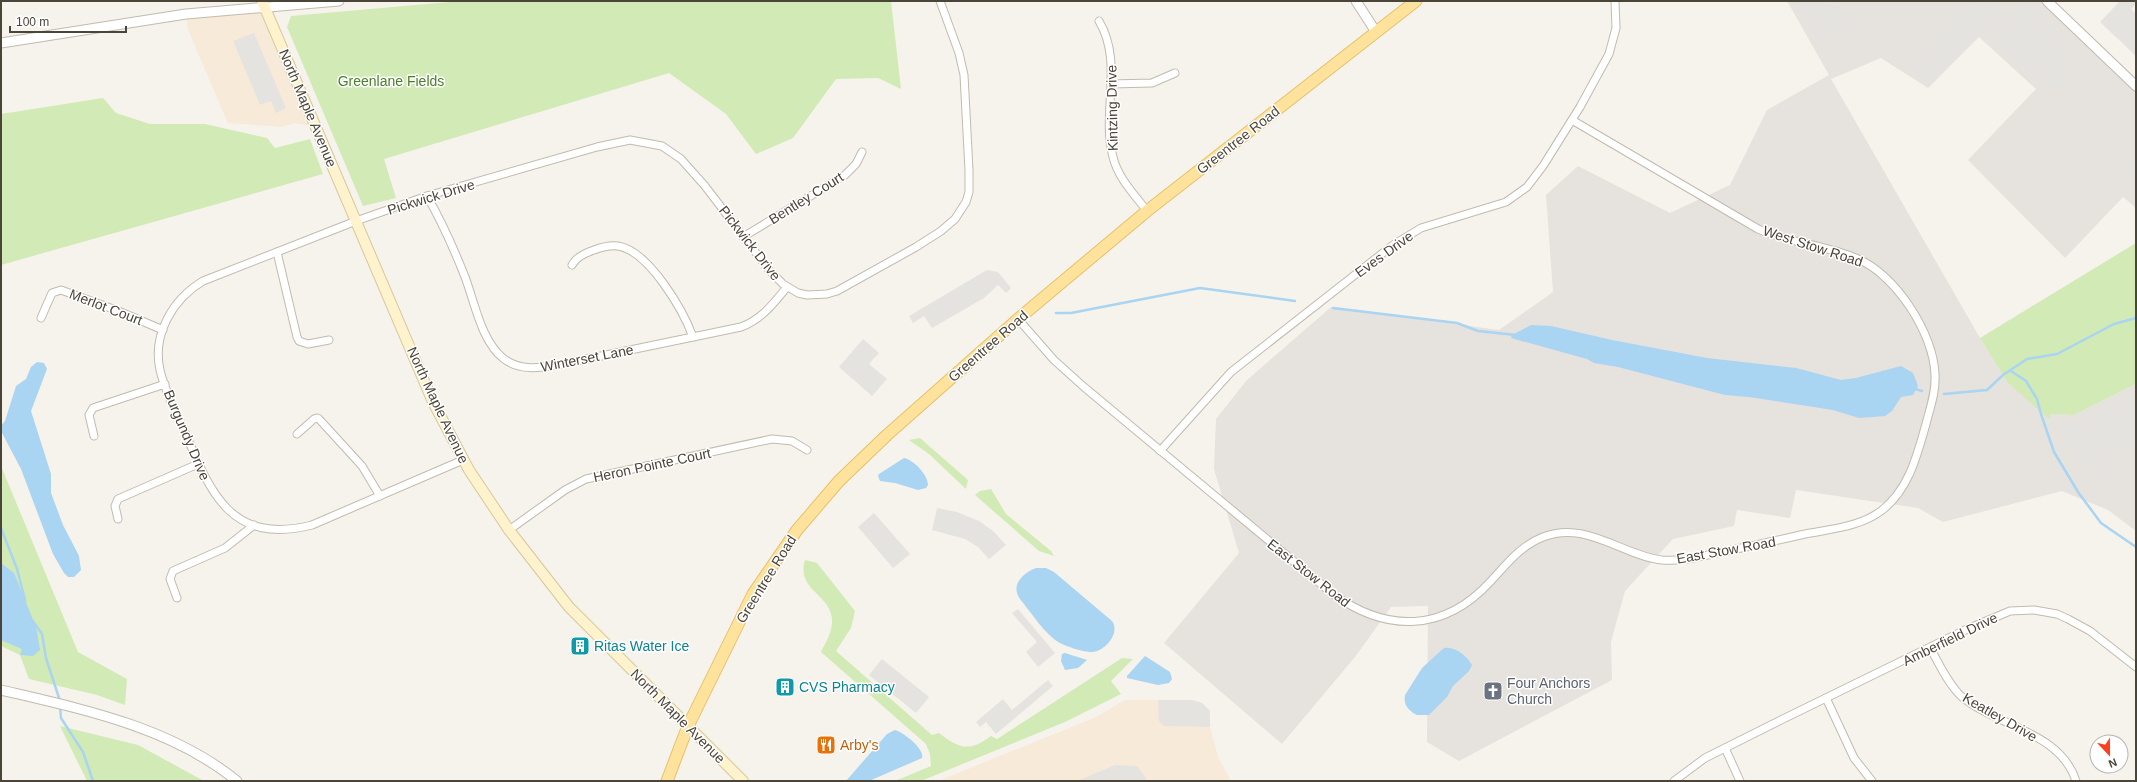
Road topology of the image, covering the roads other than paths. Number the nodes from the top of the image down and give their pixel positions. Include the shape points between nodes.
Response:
1 (339, 1) edge
2 (940, 1) edge
3 (1356, 1) edge
4 (1416, 1) edge
5 (1615, 1) edge
6 (2047, 1) edge
7 (263, 4) edge
8 (1099, 21) dead end
9 (1376, 32) junction
10 (1, 43) edge
11 (1175, 73) dead end
12 (1111, 84) junction
13 (2136, 86) edge
14 (1572, 120) junction
15 (862, 152) dead end
16 (427, 196) junction
17 (1147, 211) junction
18 (356, 221) junction
19 (743, 237) junction
20 (277, 252) junction
21 (572, 265) dead end
22 (787, 287) junction
23 (41, 318) dead end
24 (1018, 319) junction
25 (163, 330) junction
26 (693, 337) junction
27 (329, 340) dead end
28 (165, 384) junction
29 (1935, 384) joint
30 (297, 434) dead end
31 (94, 436) dead end
32 (807, 450) dead end
33 (1160, 450) junction
34 (463, 460) junction
35 (198, 464) junction
36 (380, 496) junction
37 (118, 519) dead end
38 (254, 526) junction
39 (509, 530) junction
40 (177, 598) dead end
41 (1930, 648) junction
42 (2136, 667) edge
43 (1, 690) edge
44 (1826, 698) junction
45 (688, 726) junction
46 (1725, 748) junction
47 (237, 781) edge
48 (667, 781) edge
49 (743, 781) edge
50 (1674, 781) edge
51 (1740, 781) edge
52 (1872, 781) edge
53 (2076, 781) edge

1 - 7 street
2 - 22 street, Pickwick Drive via 959,53 964,75 969,175 966,202 955,219 941,231 847,286 816,296 798,293
3 - 9 street
4 - 9 main road, Greentree Road
5 - 14 street, Eves Drive via 1616,28 1609,54
6 - 13 street
7 - 10 street
7 - 18 main road, North Maple Avenue
8 - 12 street, Kintzing Drive via 1106,32 1110,49
9 - 17 main road, Greentree Road
11 - 12 street via 1147,84
12 - 17 street, Kintzing Drive via 1112,155 1124,182
14 - 29 street, West Stow Road via 1758,228 1782,238 1856,258 1878,270 1896,288 1923,332 1934,360
14 - 33 street, Eves Drive via 1536,177 1517,195 1493,208 1421,228 1394,245 1231,372
15 - 19 street, Bentley Court via 856,164 845,175
16 - 18 street, Pickwick Drive
16 - 19 street, Pickwick Drive via 597,147 640,141 662,146 681,159 709,191
16 - 26 street, Winterset Lane via 462,269 488,339 498,354 512,364 529,368 558,365
17 - 24 main road, Greentree Road
18 - 20 street, Burgundy Drive
18 - 34 main road, North Maple Avenue via 433,402
19 - 22 street, Pickwick Drive via 772,274
20 - 25 street, Burgundy Drive via 210,277 190,289 170,312
20 - 27 street via 299,341 308,344
21 - 26 street via 574,260 603,247 619,246 627,249 654,273 681,311
22 - 26 street, Winterset Lane via 770,309 750,324
23 - 25 street, Merlot Court via 52,293 61,290
24 - 33 street, East Stow Road via 1064,369
24 - 45 main road, Greentree Road via 876,445 801,524 773,562 748,604
25 - 28 street, Burgundy Drive via 159,355
28 - 31 street via 93,408 89,415
28 - 35 street, Burgundy Drive
29 - 33 street, East Stow Road via 1923,433 1905,484 1891,502 1863,521 1678,560 1652,558 1584,534 1552,534 1528,544 1480,592 1459,608 1432,619 1418,621 1404,622 1374,617 1346,604
30 - 36 street via 317,418 362,466
32 - 39 street, Heron Pointe Court via 792,441 772,439 586,480 565,490
34 - 36 street, Burgundy Drive
34 - 39 main road, North Maple Avenue
35 - 37 street via 118,499 115,506
35 - 38 street, Burgundy Drive via 218,501 236,516
36 - 38 street, Burgundy Drive via 312,525 276,530
38 - 40 street via 225,548 173,571 170,579
39 - 45 main road, North Maple Avenue via 569,607
41 - 42 street, Amberfield Drive via 1999,615 2010,611 2034,610 2057,614 2079,624
41 - 44 street, Amberfield Drive
41 - 53 street, Keatley Drive via 1961,696 1976,707 2056,750 2067,762
43 - 47 street via 89,712 141,729 185,747
44 - 46 street, Amberfield Drive
44 - 52 street via 1852,754
45 - 48 main road, Greentree Road
45 - 49 main road, North Maple Avenue
46 - 50 street, Amberfield Drive via 1693,766
46 - 51 street

